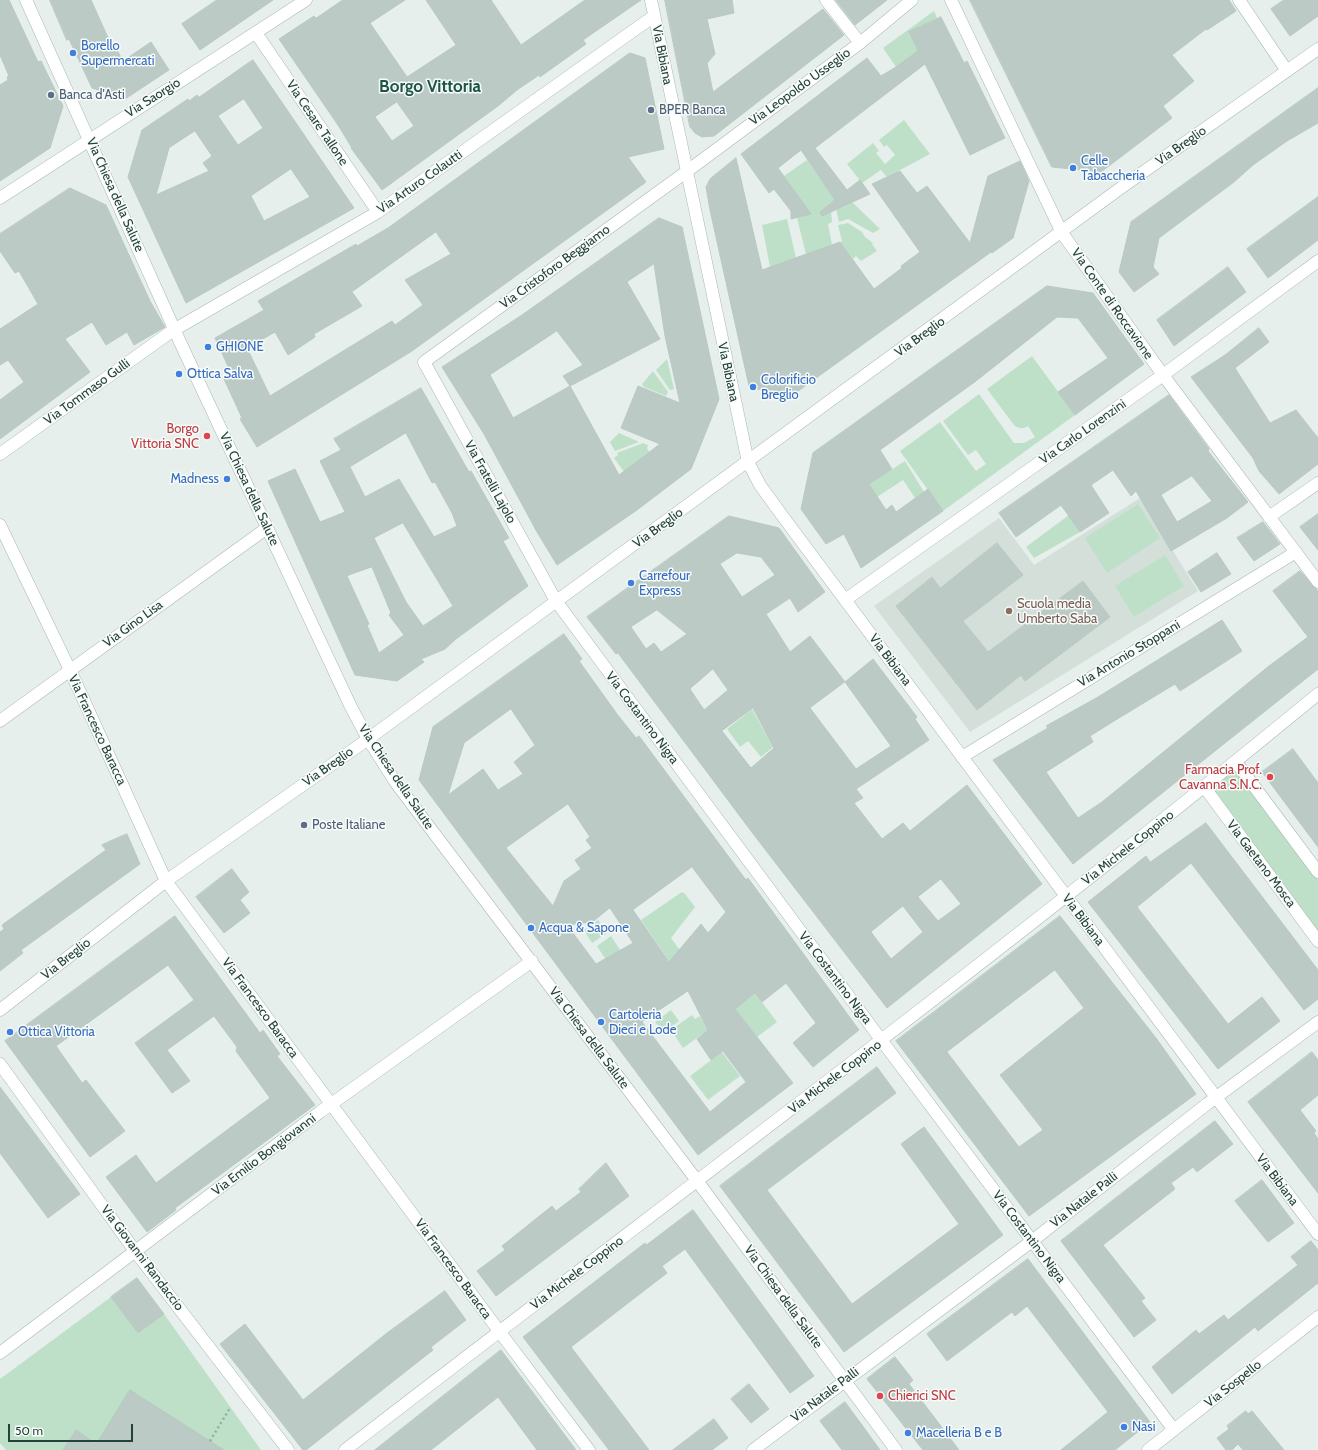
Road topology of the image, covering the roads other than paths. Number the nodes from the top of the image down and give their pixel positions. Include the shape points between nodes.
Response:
1 (26, 0) edge
2 (306, 0) edge
3 (651, 0) edge
4 (826, 0) edge
5 (912, 0) edge
6 (951, 0) edge
7 (1239, 0) edge
8 (654, 16) junction
9 (256, 33) junction
10 (860, 43) junction
11 (1318, 49) edge
12 (1287, 71) junction
13 (90, 138) junction
14 (686, 172) junction
15 (0, 198) edge
16 (378, 212) junction
17 (1062, 233) junction
18 (1318, 261) edge
19 (175, 329) junction
20 (424, 362) joint
21 (1162, 375) junction
22 (0, 454) edge
23 (748, 462) junction
24 (1318, 483) edge
25 (1269, 517) junction
26 (0, 525) edge
27 (267, 528) junction
28 (1296, 552) junction
29 (1318, 582) edge
30 (845, 600) junction
31 (556, 601) junction
32 (70, 670) junction
33 (1318, 694) edge
34 (0, 721) edge
35 (368, 739) junction
36 (962, 757) junction
37 (1236, 762) junction
38 (1205, 788) junction
39 (1318, 872) edge
40 (166, 881) junction
41 (1066, 897) junction
42 (1318, 941) edge
43 (532, 962) junction
44 (0, 1010) edge
45 (1318, 1022) edge
46 (882, 1041) junction
47 (0, 1064) edge
48 (1216, 1097) junction
49 (331, 1104) junction
50 (698, 1182) junction
51 (1318, 1234) edge
52 (1032, 1241) junction
53 (135, 1251) junction
54 (1318, 1317) edge
55 (498, 1332) junction
56 (0, 1353) edge
57 (844, 1381) junction
58 (1174, 1430) junction
59 (288, 1450) edge
60 (345, 1450) edge
61 (590, 1450) edge
62 (753, 1450) edge
63 (896, 1450) edge
64 (1148, 1450) edge

1 - 13 street, Via Chiesa della Salute
2 - 9 street, Via Saorgio
3 - 8 street, Via Bibiana
4 - 10 street
5 - 10 street, Via Leopoldo Usseglio
6 - 17 street, Via Conte di Roccavione
7 - 12 street
8 - 14 street, Via Bibiana
8 - 16 street, Via Arturo Colautti
9 - 13 street, Via Saorgio
9 - 16 street, Via Cesare Tallone
10 - 14 street, Via Leopoldo Usseglio
11 - 12 street, Via Breglio
12 - 17 street, Via Breglio
13 - 15 street, Via Saorgio
13 - 19 street, Via Chiesa della Salute
14 - 20 street, Via Cristoforo Beggiamo
14 - 23 street, Via Bibiana
16 - 19 street, Via Arturo Colautti
17 - 21 street, Via Conte di Roccavione
17 - 23 street, Via Breglio
18 - 21 street, Via Carlo Lorenzini
19 - 22 street, Via Tommaso Gulli
19 - 27 street, Via Chiesa della Salute
20 - 31 street, Via Fratelli Lajolo
21 - 25 street, Via Conte di Roccavione
21 - 30 street, Via Carlo Lorenzini
23 - 30 street, Via Bibiana via 760,486
23 - 31 street, Via Breglio
24 - 25 street
25 - 28 street, Via Conte di Roccavione
26 - 32 street, Via Francesco Baracca
27 - 32 street, Via Gino Lisa
27 - 35 street, Via Chiesa della Salute via 350,707
28 - 29 street, Via Conte di Roccavione
28 - 36 street, Via Antonio Stoppani
30 - 36 street, Via Bibiana
31 - 35 street, Via Breglio
31 - 46 street, Via Costantino Nigra
32 - 34 street, Via Gino Lisa
32 - 40 street, Via Francesco Baracca
33 - 37 street, Via Michele Coppino
35 - 40 street, Via Breglio
35 - 43 street, Via Chiesa della Salute via 427,824
36 - 41 street, Via Bibiana
37 - 38 street, Via Michele Coppino
37 - 39 street
38 - 41 street, Via Michele Coppino
38 - 42 street, Via Gaetano Mosca
40 - 44 street, Via Breglio
40 - 49 street, Via Francesco Baracca
41 - 46 street, Via Michele Coppino
41 - 48 street, Via Bibiana
43 - 49 street, Via Emilio Bongiovanni
43 - 50 street, Via Chiesa della Salute
45 - 48 street, Via Natale Palli
46 - 50 street, Via Michele Coppino
46 - 52 street, Via Costantino Nigra
47 - 53 street, Via Giovanni Randaccio
48 - 51 street, Via Bibiana
48 - 52 street, Via Natale Palli
49 - 53 street, Via Emilio Bongiovanni
49 - 55 street, Via Francesco Baracca
50 - 55 street, Via Michele Coppino
50 - 57 street, Via Chiesa della Salute
52 - 57 street, Via Natale Palli
52 - 58 street, Via Costantino Nigra
53 - 56 street, Via Emilio Bongiovanni
53 - 59 street, Via Giovanni Randaccio
54 - 58 street, Via Sospello
55 - 60 street, Via Michele Coppino
55 - 61 street, Via Francesco Baracca
57 - 62 street, Via Natale Palli
57 - 63 street, Via Chiesa della Salute
58 - 64 street, Via Sospello

